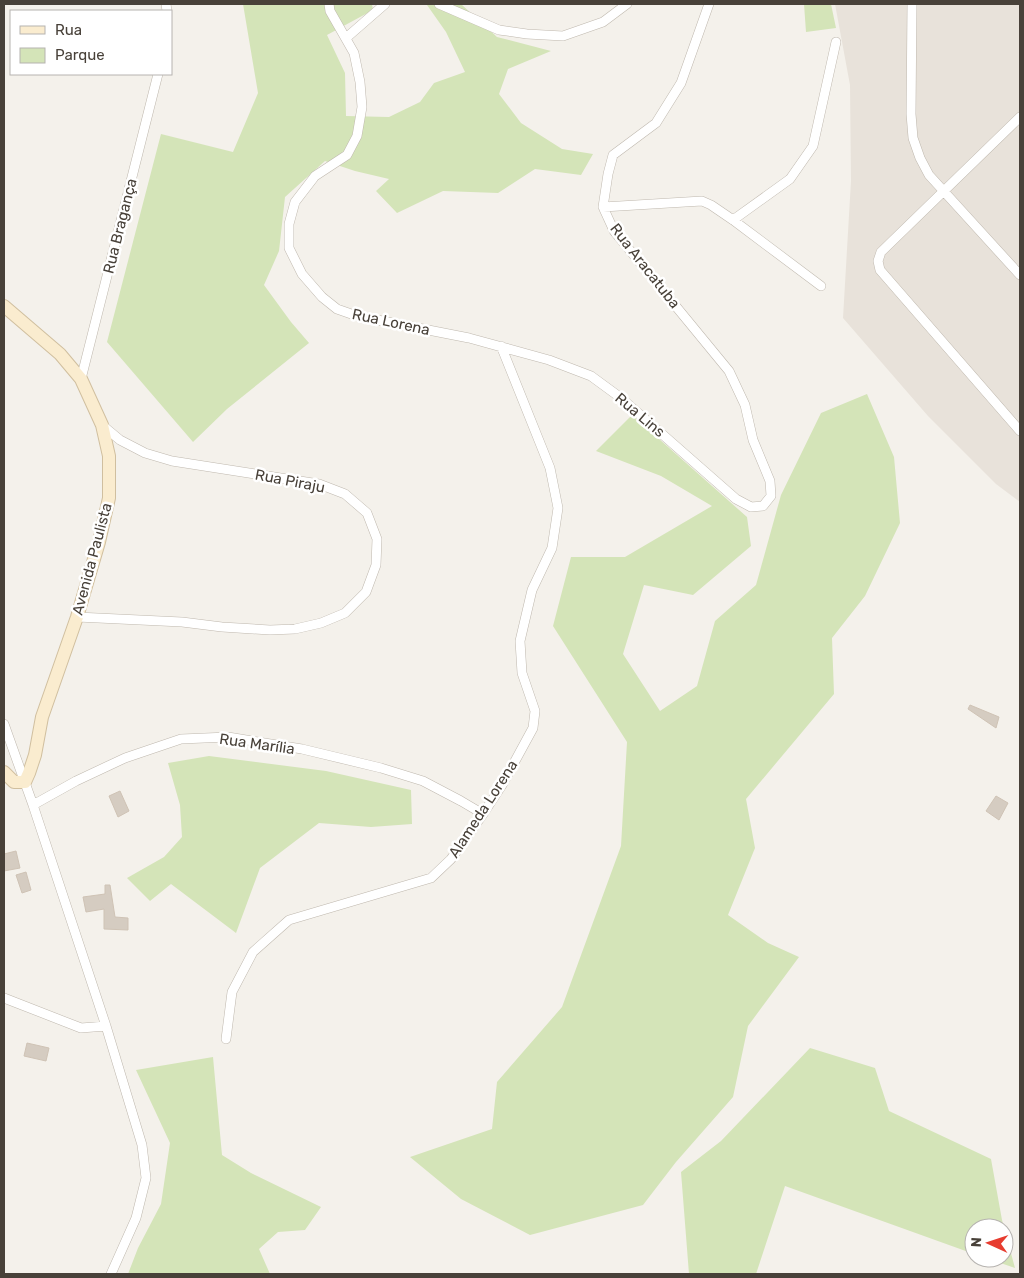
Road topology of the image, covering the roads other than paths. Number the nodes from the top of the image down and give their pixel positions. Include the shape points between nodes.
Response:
1 (329, 4) edge
2 (385, 4) edge
3 (440, 4) edge
4 (627, 4) edge
5 (709, 4) edge
6 (912, 4) edge
7 (346, 38) junction
8 (836, 42) dead end
9 (158, 75) edge
10 (1020, 117) edge
11 (944, 192) junction
12 (603, 207) junction
13 (733, 220) junction
14 (1020, 275) edge
15 (821, 286) dead end
16 (4, 306) edge
17 (501, 346) junction
18 (81, 379) junction
19 (102, 425) junction
20 (1020, 431) edge
21 (763, 506) joint
22 (77, 616) junction
23 (4, 724) edge
24 (4, 772) edge
25 (25, 782) junction
26 (33, 805) junction
27 (484, 814) junction
28 (4, 998) edge
29 (106, 1026) junction
30 (226, 1038) dead end
31 (111, 1274) edge

1 - 7 street, Rua Lorena
2 - 7 street
3 - 4 street via 499,30 563,36 603,22
5 - 12 street, Rua Aracatuba via 681,83 656,123 614,155
6 - 11 street via 911,114 914,138 929,175
7 - 17 street, Rua Lorena via 354,53 360,82 362,107 357,136 347,155 315,176 295,202 289,224 289,248 302,274 337,309
8 - 13 street via 813,146 790,179
9 - 18 street, Rua Bragança
10 - 11 street
11 - 14 street
11 - 20 street via 881,252 880,270
12 - 13 street via 702,201
12 - 21 street, Rua Aracatuba via 614,231 729,371 745,405 752,440 770,481 771,496
13 - 15 street
16 - 18 street, Avenida Paulista via 60,354
17 - 21 street, Rua Lins via 591,376 621,398 736,499 751,507
17 - 27 street, Alameda Lorena via 550,468 558,508 552,548 532,590 520,641 522,673 535,711 533,728
18 - 19 street, Avenida Paulista
19 - 22 street, Avenida Paulista via 109,456 109,498
19 - 22 street, Rua Piraju via 120,440 145,453 172,461 319,484 346,494 366,514 377,538 376,565 366,592 345,613 296,629 251,629
22 - 25 street, Avenida Paulista via 42,717 35,755
23 - 25 street
24 - 25 street via 14,782
25 - 26 street
26 - 27 street, Rua Marília via 125,758 181,739 228,737 381,768 423,781
26 - 29 street
27 - 30 street, Alameda Lorena via 452,859 431,878 290,920 253,952 232,992
28 - 29 street via 82,1028
29 - 31 street via 142,1145 146,1178 136,1218

